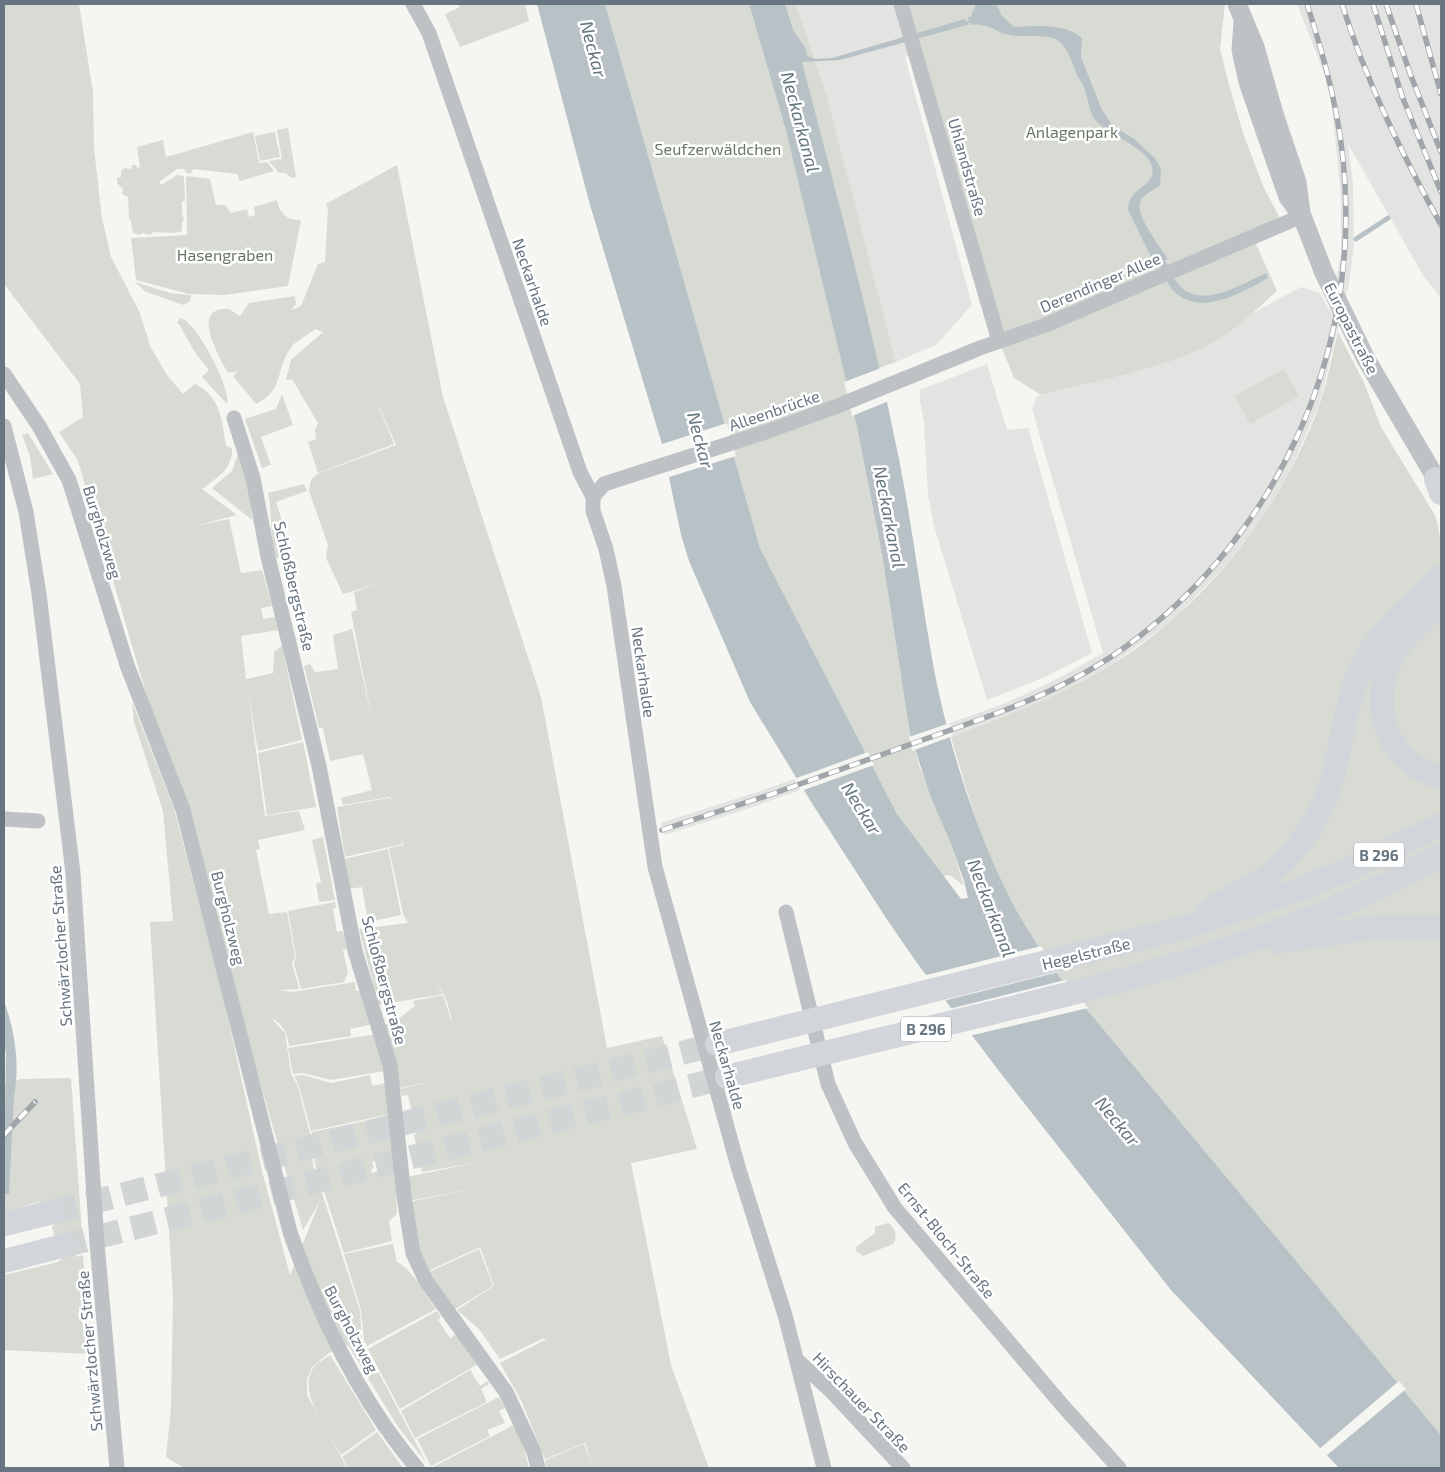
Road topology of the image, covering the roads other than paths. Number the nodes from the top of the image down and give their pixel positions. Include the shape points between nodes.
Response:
1 (413, 4) edge
2 (901, 4) edge
3 (1237, 4) edge
4 (1302, 216) junction
5 (999, 341) junction
6 (4, 374) edge
7 (909, 378) joint
8 (234, 418) dead end
9 (4, 426) edge
10 (1440, 481) edge
11 (593, 497) junction
12 (1441, 578) edge
13 (1441, 603) edge
14 (1441, 777) edge
15 (4, 819) edge
16 (38, 822) dead end
17 (1441, 825) edge
18 (1441, 855) edge
19 (786, 912) dead end
20 (1191, 926) junction
21 (1441, 927) edge
22 (1227, 950) junction
23 (717, 1044) tunnel mouth
24 (726, 1077) tunnel mouth
25 (52, 1212) tunnel mouth
26 (4, 1224) edge
27 (62, 1246) tunnel mouth
28 (4, 1260) edge
29 (797, 1360) junction
30 (117, 1468) edge
31 (418, 1468) edge
32 (538, 1468) edge
33 (824, 1468) edge
34 (903, 1468) edge
35 (1119, 1468) edge

1 - 11 street, Neckarhalde via 429,33 580,472
2 - 5 street, Uhlandstraße
3 - 4 street, Europastraße via 1255,47 1300,190
4 - 5 street, Derendinger Allee via 1043,326
4 - 10 street, Europastraße via 1324,273 1359,345
5 - 7 street, Derendinger Allee
6 - 31 street, Burgholzweg via 39,426 69,480 126,665 183,810 288,1223 302,1266 322,1316 354,1373
7 - 11 street, Alleenbrücke via 763,434 604,484
8 - 32 street, Schloßbergstraße via 253,478 268,558 295,662 355,951 390,1066 413,1253 426,1281 506,1392
9 - 30 street, Schwärzlocher Straße via 31,539 73,873 97,1243
11 - 29 street, Neckarhalde via 592,511 606,549 614,586 655,867 737,1162
12 - 20 main road via 1393,624 1365,661 1351,696 1328,792 1306,835 1290,855 1264,878 1223,900
13 - 14 main road via 1393,656 1383,680 1381,697 1386,730 1398,751 1414,765
15 - 16 street
17 - 20 main road, Hegelstraße / B 296 via 1315,883
18 - 22 main road, B 296 via 1338,906
19 - 35 street, Ernst-Bloch-Straße via 828,1084 855,1143 895,1208
20 - 23 main road, Hegelstraße / B 296
21 - 22 main road via 1360,929
22 - 24 main road, B 296 via 1065,995
25 - 26 main road
27 - 28 main road
29 - 33 street, Neckarhalde
29 - 34 street, Hirschauer Straße

